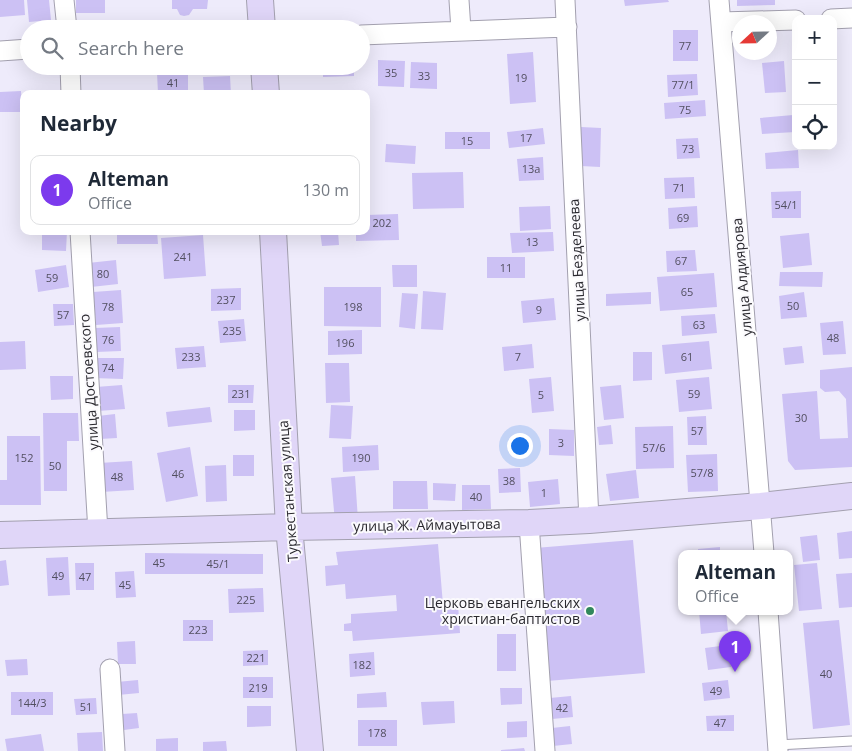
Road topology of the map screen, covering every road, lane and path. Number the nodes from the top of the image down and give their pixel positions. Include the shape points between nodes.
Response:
1 (64, 0) edge
2 (260, 0) edge
3 (459, 0) edge
4 (565, 0) edge
5 (719, 0) edge
6 (852, 18) edge
7 (837, 19) edge
8 (66, 20) edge
9 (261, 20) edge
10 (792, 20) edge
11 (721, 22) junction
12 (567, 27) junction
13 (461, 30) junction
14 (370, 35) edge
15 (20, 50) edge
16 (0, 51) edge
17 (71, 75) edge
18 (265, 75) edge
19 (72, 90) edge
20 (266, 90) edge
21 (80, 235) edge
22 (273, 235) edge
23 (852, 496) edge
24 (761, 506) junction
25 (590, 520) junction
26 (529, 524) junction
27 (289, 527) junction
28 (98, 532) junction
29 (0, 535) edge
30 (764, 550) edge
31 (768, 615) edge
32 (110, 669) dead end
33 (852, 741) edge
34 (778, 748) edge
35 (115, 751) edge
36 (310, 751) edge
37 (545, 751) edge

1 - 8 street
2 - 9 street
3 - 13 street
4 - 12 street, улица Безделеева
5 - 11 street, улица Алдиярова
6 - 7 street
10 - 11 street
11 - 24 street, улица Алдиярова
12 - 13 street
12 - 25 street, улица Безделеева
13 - 14 street
15 - 16 street
17 - 19 street
18 - 20 street
21 - 28 street, улица Достоевского
22 - 27 street, Туркестанская улица
23 - 24 street, улица Ж. Аймауытова
24 - 25 street, улица Ж. Аймауытова
24 - 30 street, улица Алдиярова
25 - 26 street, улица Ж. Аймауытова
26 - 27 street, улица Ж. Аймауытова
26 - 37 street
27 - 28 street, улица Ж. Аймауытова
27 - 36 street, Туркестанская улица
28 - 29 street, улица Ж. Аймауытова
31 - 34 street
32 - 35 street
33 - 34 lane

